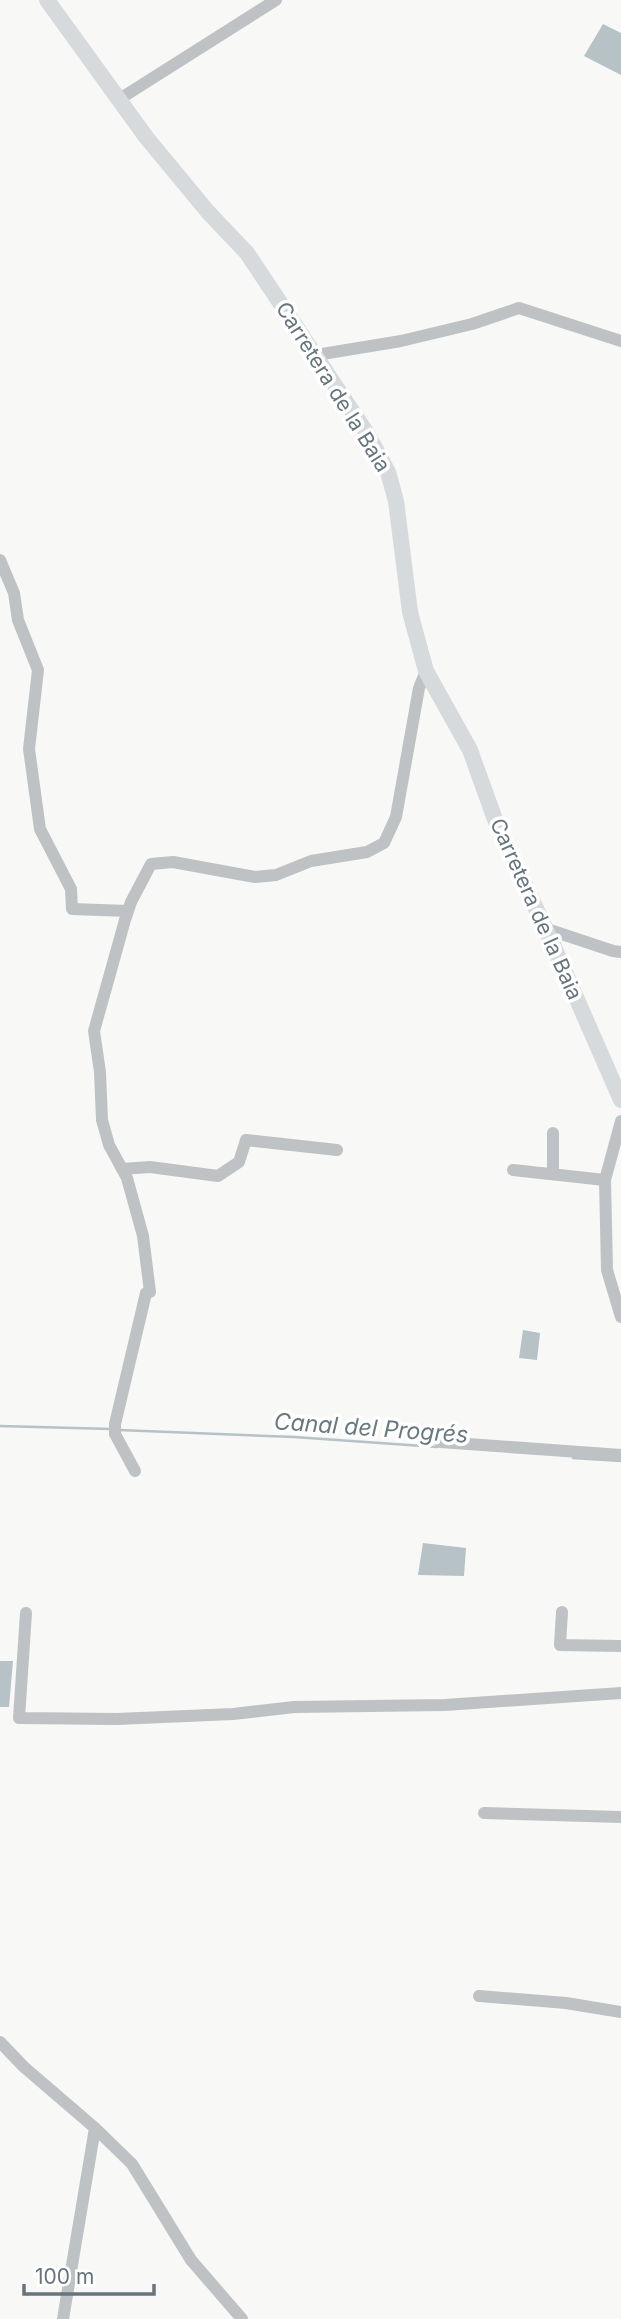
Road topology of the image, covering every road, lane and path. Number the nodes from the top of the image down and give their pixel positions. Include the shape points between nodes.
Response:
1 (47, 0) edge
2 (276, 0) edge
3 (118, 100) junction
4 (620, 339) edge
5 (316, 355) junction
6 (0, 560) edge
7 (426, 671) junction
8 (128, 911) junction
9 (544, 928) junction
10 (621, 952) edge
11 (621, 1100) edge
12 (621, 1121) edge
13 (553, 1133) dead end
14 (337, 1150) dead end
15 (122, 1169) junction
16 (513, 1170) dead end
17 (553, 1174) junction
18 (605, 1180) junction
19 (621, 1317) edge
20 (440, 1442) dead end
21 (621, 1455) edge
22 (135, 1471) dead end
23 (562, 1612) dead end
24 (26, 1613) dead end
25 (621, 1646) edge
26 (621, 1693) edge
27 (484, 1813) dead end
28 (621, 1817) edge
29 (479, 1996) dead end
30 (621, 2012) edge
31 (0, 2042) edge
32 (95, 2128) junction
33 (63, 2319) edge
34 (242, 2319) edge

1 - 3 main road, Carretera de la Baia
2 - 3 street
3 - 5 main road, Carretera de la Baia via 247,253
4 - 5 street via 519,308 401,341
5 - 7 main road, Carretera de la Baia via 388,472 411,612
6 - 8 street via 38,670 29,749 40,829 71,889 72,909
7 - 8 street via 396,817 384,843 367,852 255,877 173,862 151,864
7 - 9 main road, Carretera de la Baia via 470,750 496,825
8 - 15 street via 94,1031 102,1120
9 - 10 street
9 - 11 main road, Carretera de la Baia
12 - 18 street
13 - 17 street
14 - 15 street via 246,1140 239,1162 218,1176 150,1167
15 - 22 street via 143,1236 148,1292 115,1424 115,1434
16 - 17 street
17 - 18 street
18 - 19 street via 607,1270
20 - 21 street
23 - 25 street via 560,1645
24 - 26 street via 19,1718 233,1714 294,1707 445,1705
27 - 28 street
29 - 30 street
31 - 32 street
32 - 33 street
32 - 34 street via 132,2164 191,2260

